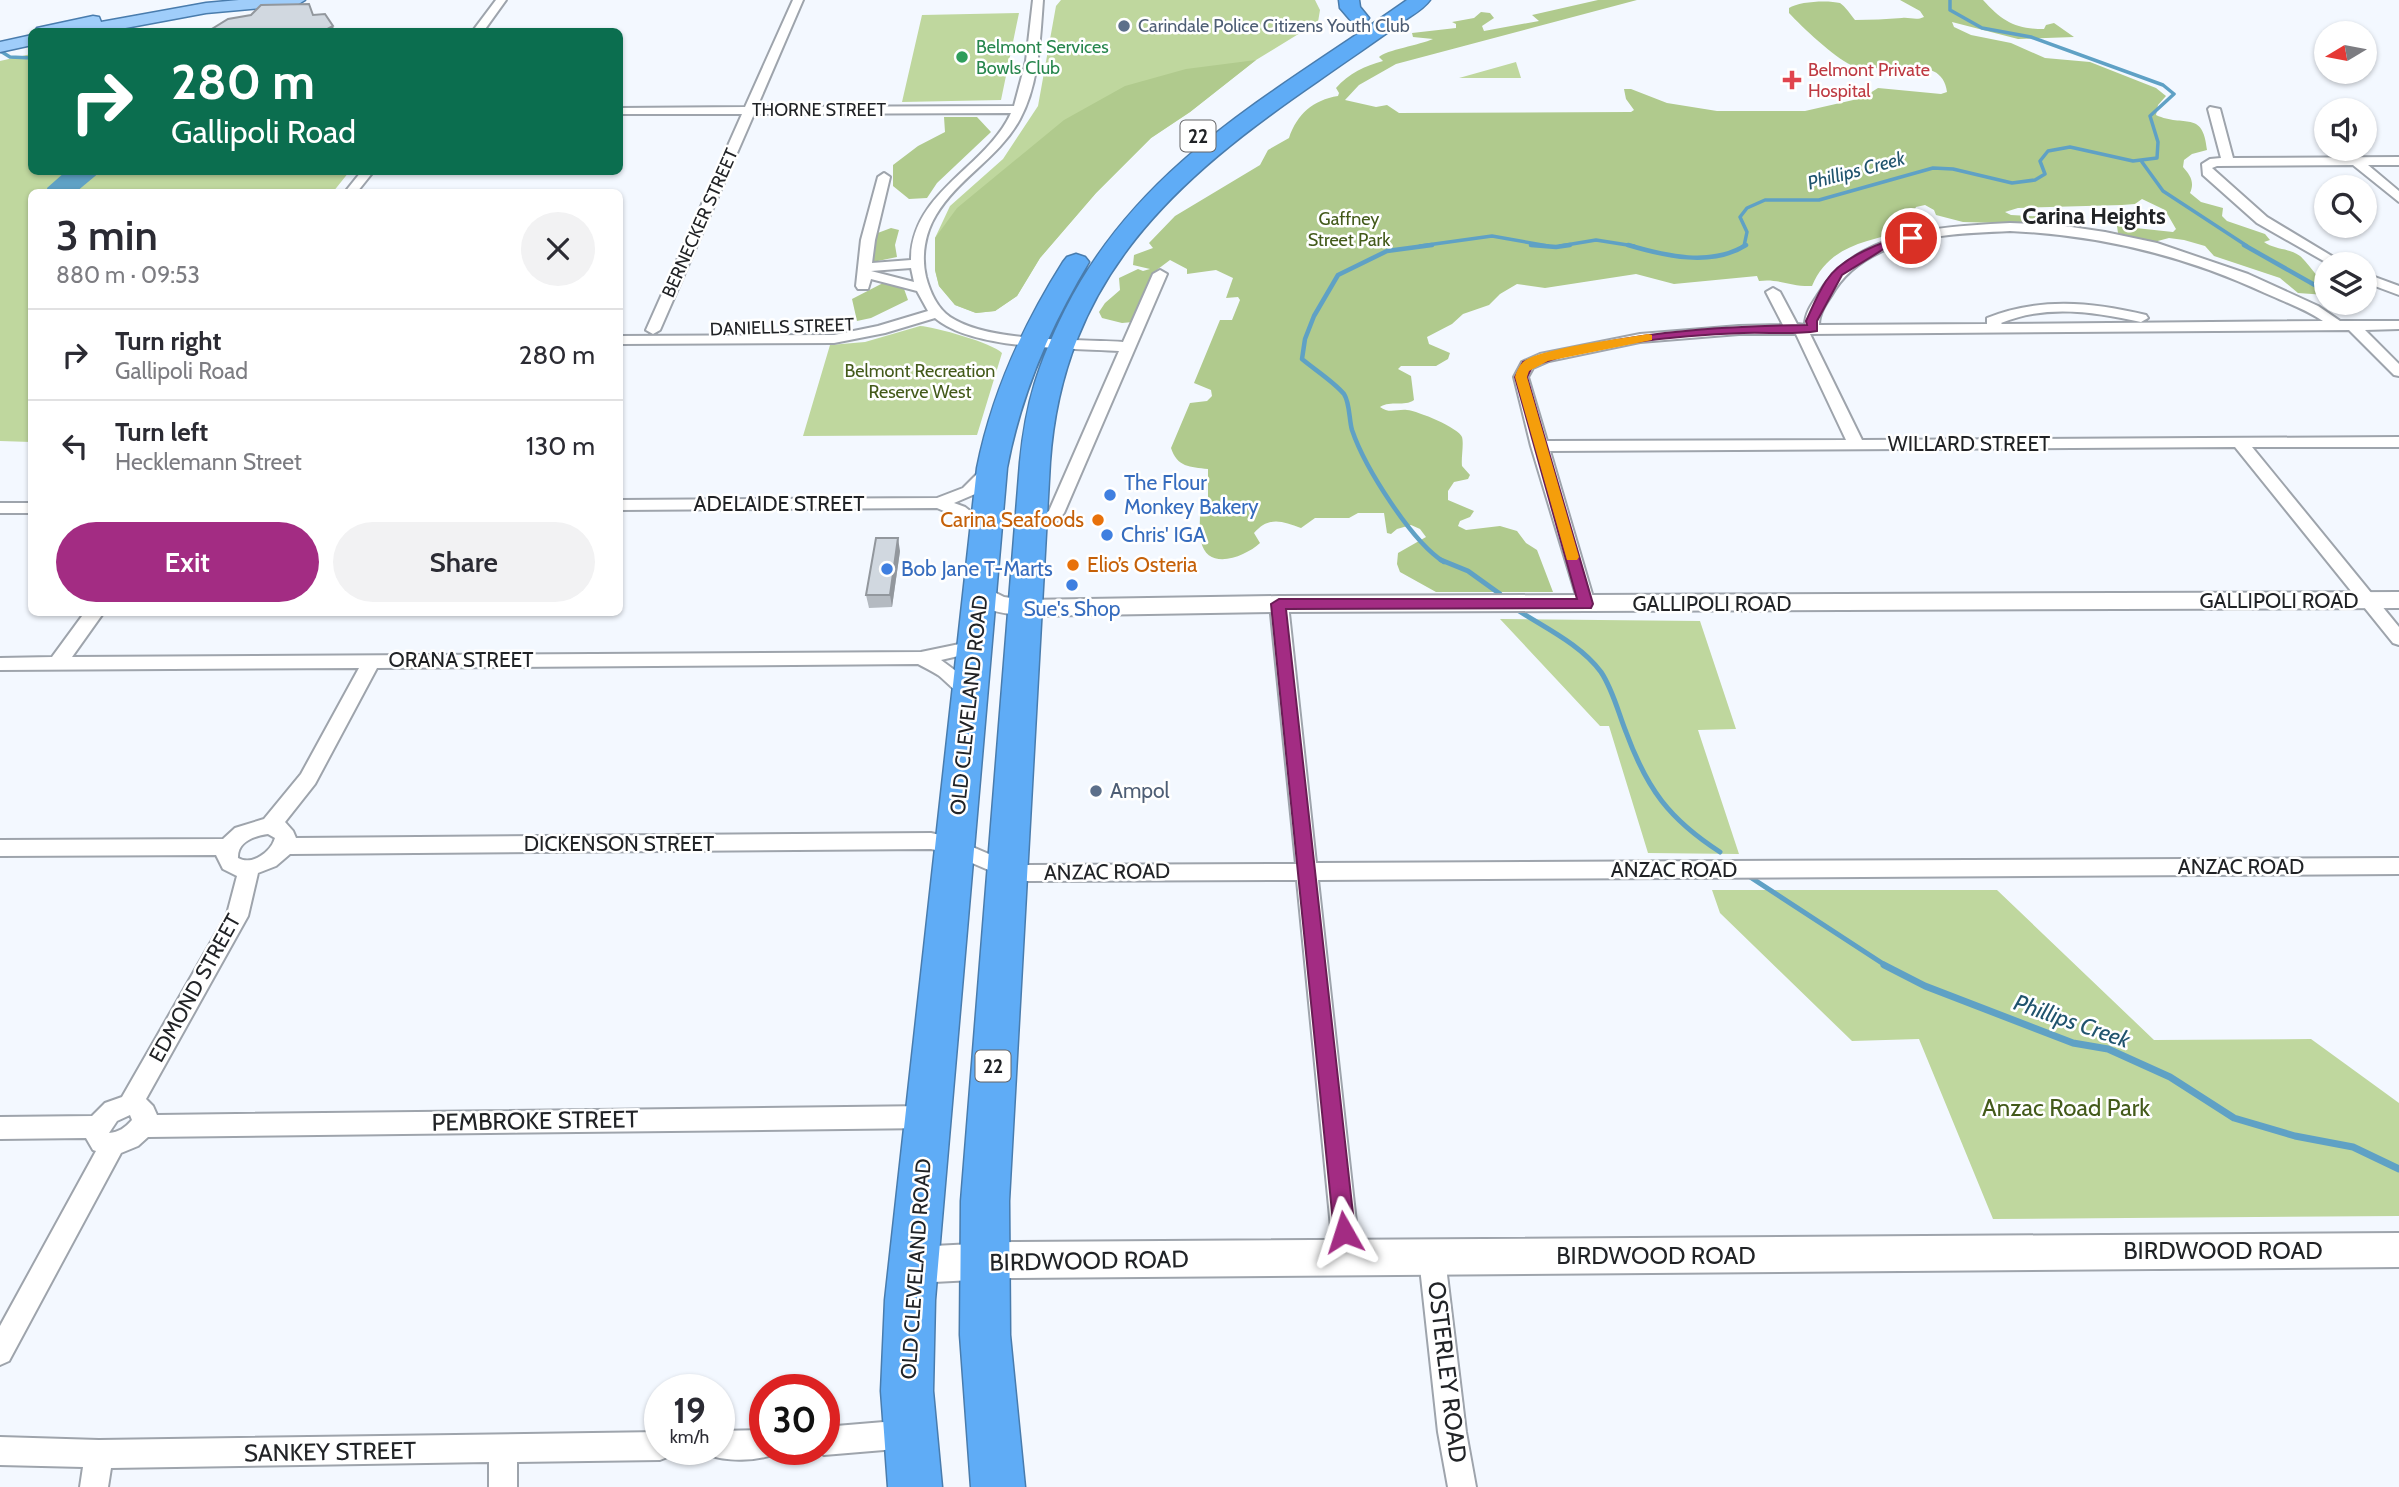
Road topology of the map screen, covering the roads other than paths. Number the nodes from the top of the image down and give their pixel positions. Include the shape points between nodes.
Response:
1 (226, 0) edge
2 (297, 0) edge
3 (501, 0) edge
4 (798, 0) edge
5 (1038, 0) edge
6 (1349, 0) edge
7 (1420, 0) edge
8 (175, 3) edge
9 (204, 4) edge
10 (61, 28) edge
11 (91, 28) edge
12 (480, 28) edge
13 (28, 35) edge
14 (0, 41) edge
15 (28, 41) edge
16 (0, 47) edge
17 (1019, 108) junction
18 (2214, 109) dead end
19 (750, 110) junction
20 (623, 111) edge
21 (2356, 161) joint
22 (2377, 161) edge
23 (2399, 161) edge
24 (2228, 162) junction
25 (365, 175) edge
26 (884, 177) dead end
27 (353, 189) edge
28 (2399, 198) edge
29 (1108, 221) dead end
30 (1091, 242) dead end
31 (2317, 252) edge
32 (917, 264) junction
33 (1160, 274) dead end
34 (864, 276) junction
35 (2377, 282) edge
36 (922, 288) junction
37 (2399, 291) edge
38 (1773, 292) dead end
39 (933, 308) junction
40 (2399, 325) edge
41 (2160, 326) junction
42 (2337, 326) junction
43 (2353, 326) junction
44 (1996, 327) junction
45 (1802, 328) junction
46 (653, 330) junction
47 (623, 331) edge
48 (623, 340) edge
49 (1030, 340) junction
50 (1062, 342) junction
51 (1127, 348) junction
52 (2399, 372) edge
53 (2399, 442) edge
54 (2240, 443) junction
55 (1856, 444) junction
56 (1539, 446) junction
57 (992, 468) junction
58 (939, 503) junction
59 (623, 505) edge
60 (0, 508) edge
61 (28, 508) edge
62 (1031, 527) junction
63 (986, 532) junction
64 (980, 593) junction
65 (2399, 600) edge
66 (2368, 601) junction
67 (1279, 604) junction
68 (1586, 604) junction
69 (1025, 608) junction
70 (92, 616) edge
71 (2399, 639) edge
72 (975, 640) junction
73 (921, 658) junction
74 (372, 661) junction
75 (58, 663) junction
76 (0, 664) edge
77 (970, 691) junction
78 (271, 826) junction
79 (284, 846) junction
80 (954, 846) junction
81 (229, 847) junction
82 (0, 848) edge
83 (2399, 866) edge
84 (250, 868) junction
85 (1008, 870) junction
86 (1306, 870) junction
87 (136, 1115) junction
88 (929, 1117) junction
89 (0, 1128) edge
90 (105, 1136) junction
91 (2399, 1250) edge
92 (1347, 1258) junction
93 (1432, 1258) junction
94 (984, 1263) junction
95 (914, 1265) junction
96 (0, 1352) edge
97 (909, 1434) junction
98 (840, 1440) edge
99 (644, 1446) edge
100 (503, 1450) junction
101 (0, 1451) edge
102 (99, 1454) junction
103 (94, 1487) edge
104 (503, 1487) edge
105 (915, 1487) edge
106 (998, 1487) edge
107 (1462, 1487) edge

1 - 9 street
2 - 9 main road
3 - 12 street
4 - 19 street, BERNECKER STREET
5 - 17 street
6 - 29 highway, 22 via 1350,8 1368,12 1192,140
7 - 50 highway, 22 via 1268,103 1159,192 1100,265
8 - 9 main road
8 - 10 main road
9 - 11 main road
13 - 14 main road
15 - 16 main road
17 - 19 street, THORNE STREET
17 - 32 street via 990,154 932,212 917,245
18 - 24 street
19 - 20 street, THORNE STREET
19 - 46 street, BERNECKER STREET
21 - 24 street
21 - 28 street
22 - 23 street
24 - 31 street via 2212,163 2207,172 2262,220
25 - 27 street
26 - 34 street
30 - 49 highway, OLD CLEVELAND ROAD
32 - 34 street
32 - 36 street
33 - 51 street
34 - 36 street
35 - 37 street
36 - 39 street
38 - 45 street
39 - 46 street, DANIELLS STREET via 834,328
39 - 48 street, DANIELLS STREET via 880,330 825,340
39 - 49 street via 948,322 969,330
40 - 43 street
41 - 42 street
41 - 44 street
41 - 44 street via 2155,321 2097,309 2051,305 2002,316 1992,321
42 - 43 street
42 - 45 street via 2240,274 2151,245 2054,229 1968,227 1891,242 1838,272 1812,321
43 - 52 street
44 - 45 street
45 - 55 street
45 - 56 street via 1640,338 1527,365 1521,377
46 - 47 street, DANIELLS STREET
49 - 50 street
49 - 57 highway, OLD CLEVELAND ROAD via 999,432
50 - 51 street
50 - 62 highway, 22 via 1042,409
51 - 62 street via 1056,513
53 - 54 street, WILLARD STREET
54 - 55 street, WILLARD STREET
54 - 66 street
55 - 56 street, WILLARD STREET
56 - 68 street
57 - 58 street, ADELAIDE STREET via 969,491
57 - 63 highway, OLD CLEVELAND ROAD
58 - 59 street, ADELAIDE STREET
58 - 63 street, ADELAIDE STREET via 959,511
60 - 61 street
62 - 69 highway, 22
63 - 64 highway, OLD CLEVELAND ROAD
64 - 69 street via 997,604
64 - 72 highway, OLD CLEVELAND ROAD
65 - 66 street, GALLIPOLI ROAD
66 - 68 street, GALLIPOLI ROAD
66 - 71 street
67 - 68 street, GALLIPOLI ROAD
67 - 69 street, GALLIPOLI ROAD
67 - 86 street
69 - 72 street
69 - 85 highway, 22
70 - 75 street
72 - 73 street, ORANA STREET
72 - 77 highway, OLD CLEVELAND ROAD
73 - 74 street, ORANA STREET
73 - 77 street
74 - 75 street, ORANA STREET
74 - 78 street via 308,779
75 - 76 street, ORANA STREET
77 - 80 highway, OLD CLEVELAND ROAD
78 - 79 street via 283,831
78 - 81 street via 248,830
79 - 80 street, DICKENSON STREET via 930,841
79 - 84 street via 265,863
80 - 85 street, ANZAC ROAD
80 - 88 highway, OLD CLEVELAND ROAD
81 - 82 street
81 - 84 street via 226,855 231,865
83 - 86 street, ANZAC ROAD
84 - 87 street, EDMOND STREET via 237,916
85 - 86 street, ANZAC ROAD
85 - 94 highway, 22
86 - 92 street
87 - 88 street, PEMBROKE STREET
87 - 90 street via 115,1110
88 - 95 highway, OLD CLEVELAND ROAD
89 - 90 street
90 - 96 street
91 - 93 street, BIRDWOOD ROAD
92 - 93 street, BIRDWOOD ROAD
92 - 94 street, BIRDWOOD ROAD
93 - 107 street, OSTERLEY ROAD
94 - 95 street, BIRDWOOD ROAD
94 - 106 highway, 22 via 988,1392
95 - 97 highway, OLD CLEVELAND ROAD via 908,1341
97 - 98 street
97 - 105 highway, OLD CLEVELAND ROAD
99 - 100 street, SANKEY STREET
100 - 102 street, SANKEY STREET
100 - 104 street
101 - 102 street, SANKEY STREET
102 - 103 street

